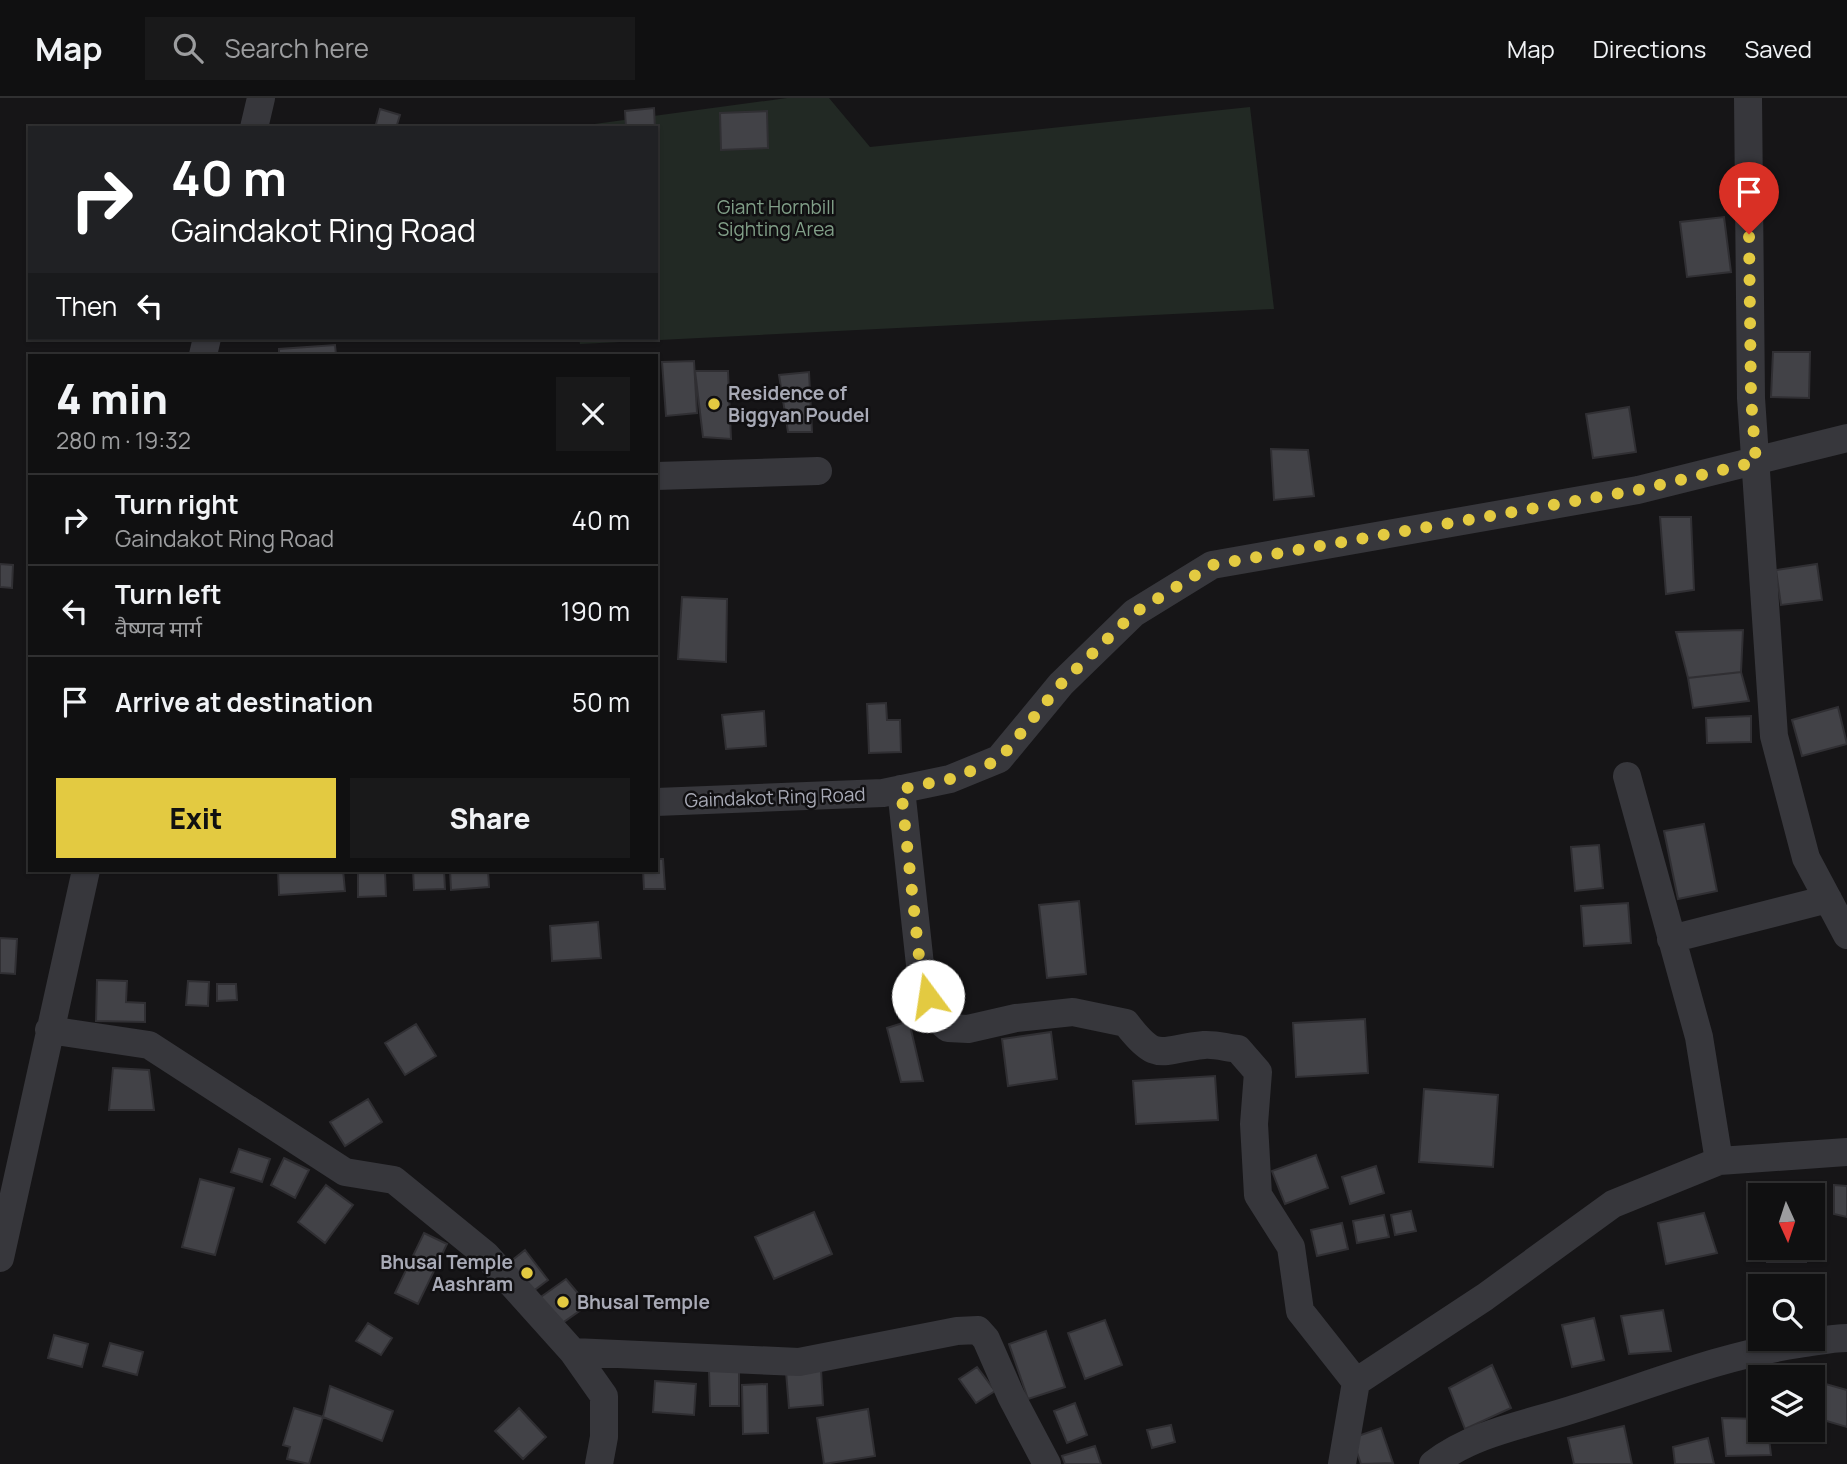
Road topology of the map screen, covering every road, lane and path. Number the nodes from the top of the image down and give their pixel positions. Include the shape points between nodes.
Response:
1 (261, 98) edge
2 (1748, 98) edge
3 (254, 126) edge
4 (1847, 439) edge
5 (1756, 462) junction
6 (818, 471) dead end
7 (658, 476) edge
8 (1627, 776) dead end
9 (901, 789) junction
10 (658, 802) edge
11 (86, 872) edge
12 (1828, 899) junction
13 (1847, 935) edge
14 (1671, 939) junction
15 (49, 1030) junction
16 (1847, 1152) edge
17 (1719, 1161) junction
18 (0, 1258) edge
19 (1847, 1338) edge
20 (573, 1352) junction
21 (1356, 1382) junction
22 (599, 1464) edge
23 (1047, 1464) edge
24 (1342, 1464) edge
25 (1433, 1464) edge

1 - 3 street
2 - 5 street via 1751,398
4 - 5 street, Gaindakot Ring Road
5 - 9 street, Gaindakot Ring Road via 1638,490 1212,565 1134,613 1061,684 999,760 950,779
5 - 12 street via 1774,736 1806,858
6 - 7 street
8 - 14 street
9 - 10 street, Gaindakot Ring Road
9 - 21 street via 921,975 935,1017 948,1028 968,1029 1016,1018 1073,1013 1126,1023 1143,1045 1165,1053 1206,1045 1238,1049 1258,1072 1254,1124 1258,1195 1291,1247 1300,1311
11 - 15 street
12 - 13 street
12 - 14 street
14 - 17 street via 1699,1037
15 - 18 street
15 - 20 street via 149,1045 345,1172 394,1180 486,1255
16 - 17 street
17 - 21 street via 1614,1204
19 - 25 street via 1772,1348 1710,1365 1482,1437
20 - 22 street via 604,1396
20 - 23 street via 799,1362 978,1329
21 - 24 street

